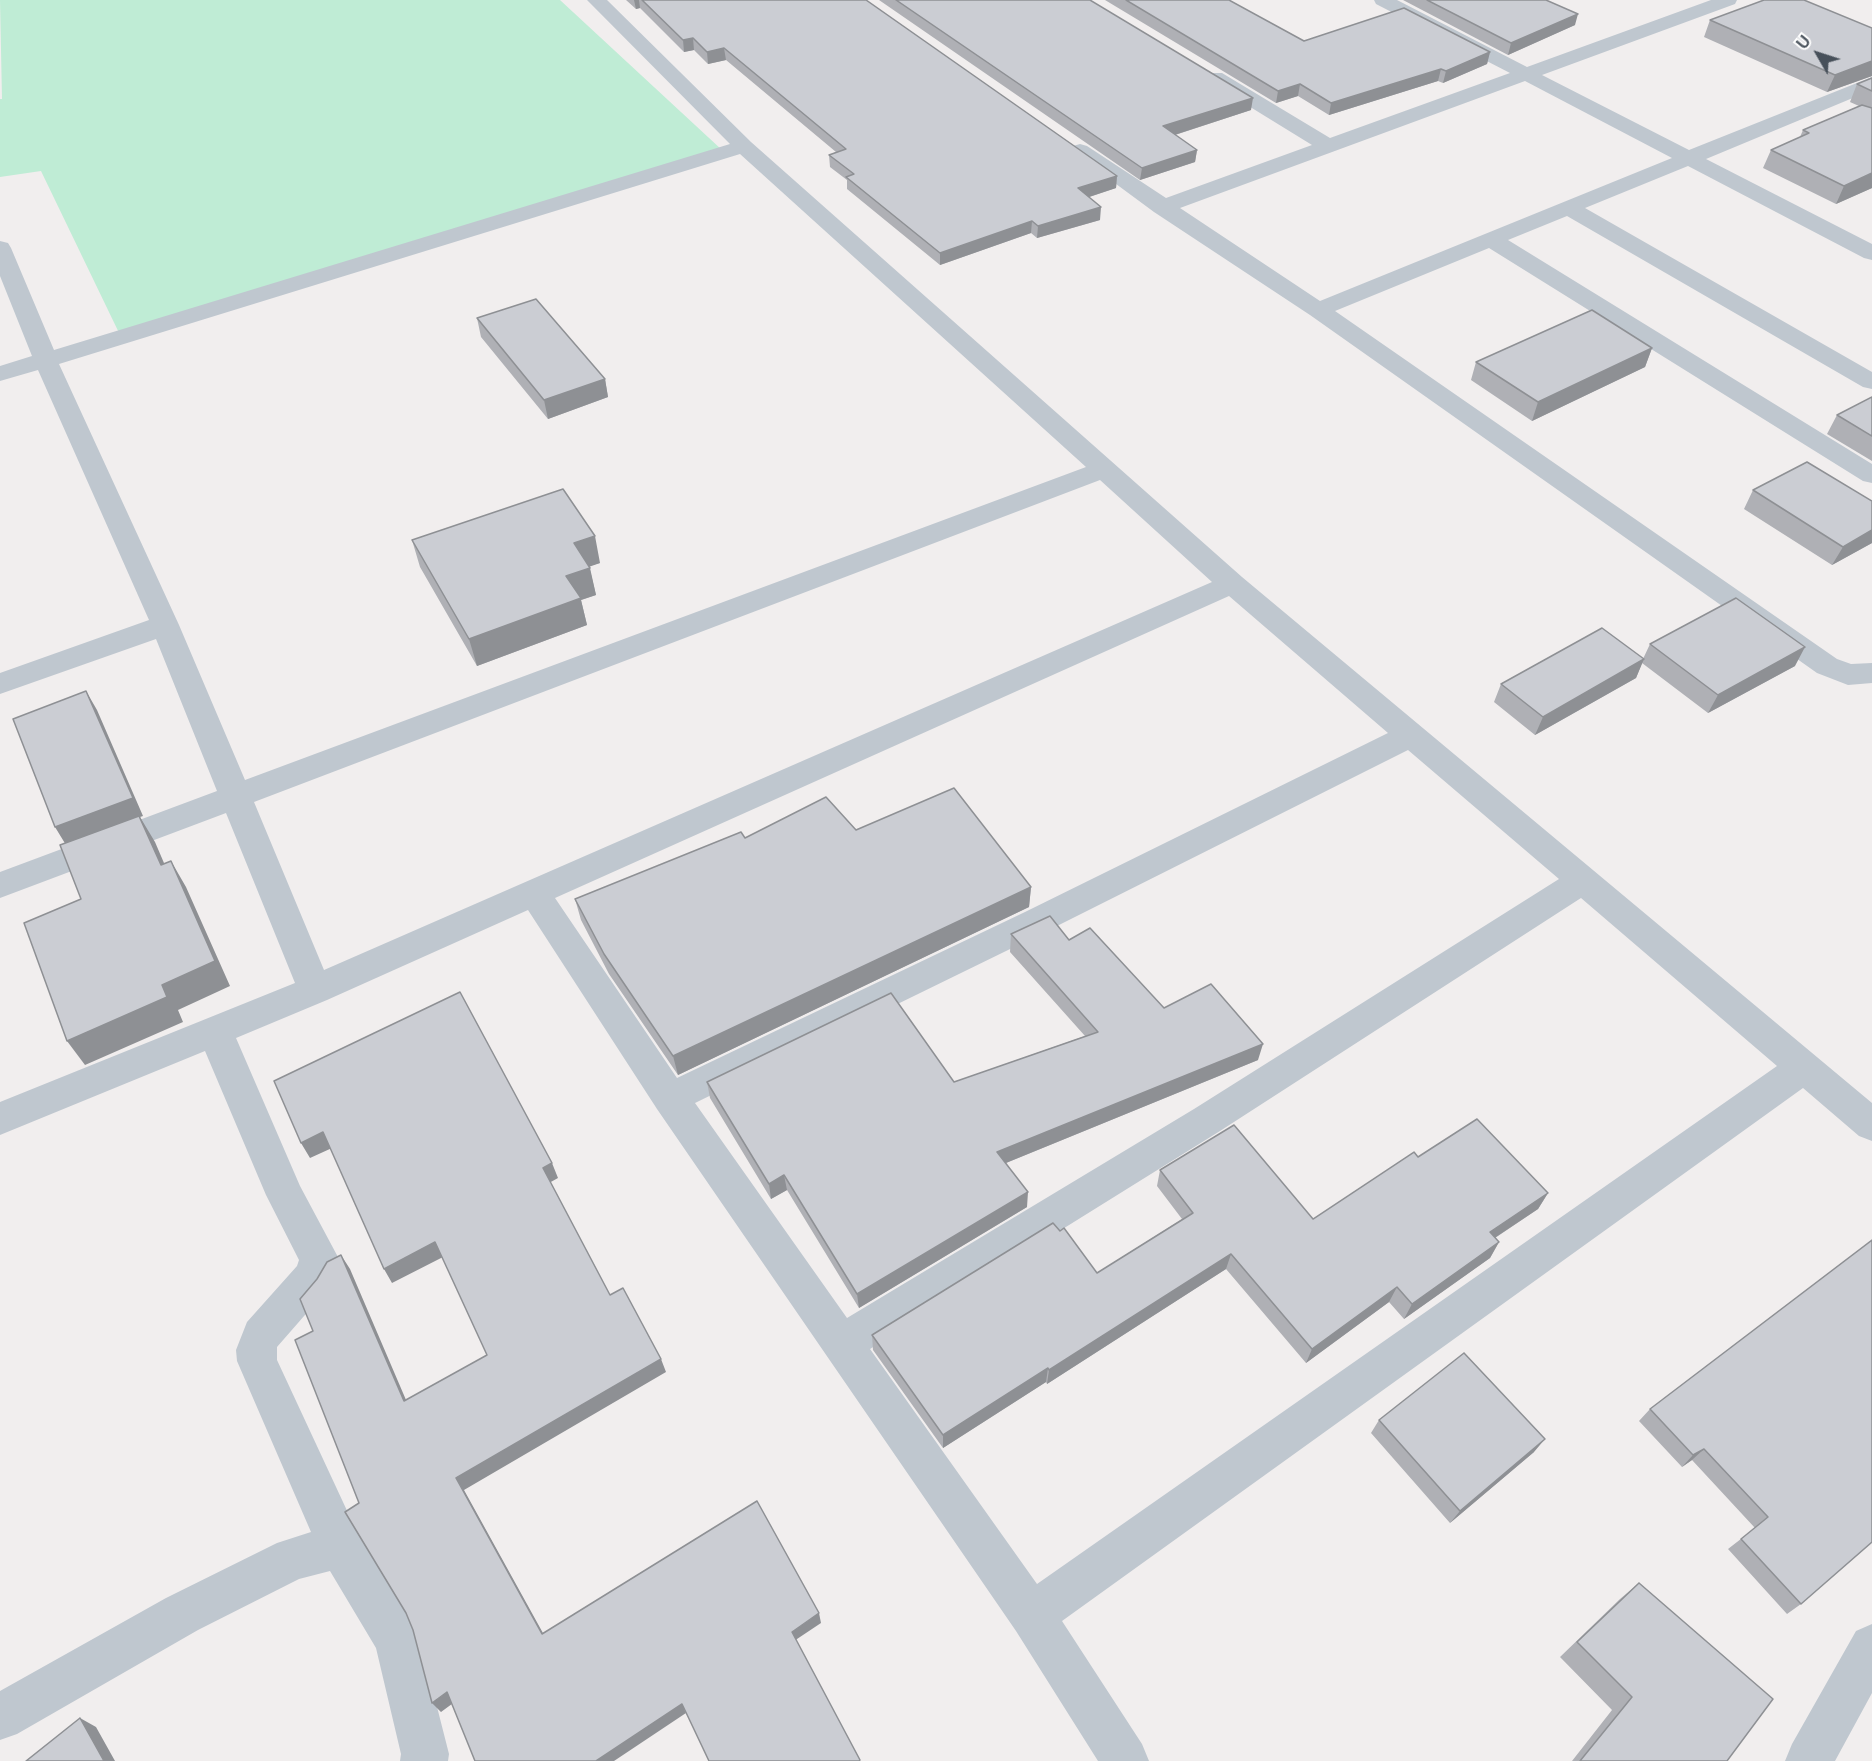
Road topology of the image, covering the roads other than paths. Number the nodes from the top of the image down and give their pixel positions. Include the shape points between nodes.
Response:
1 (596, 0) edge
2 (1383, 0) edge
3 (1728, 0) edge
4 (1198, 67) edge
5 (1526, 74) junction
6 (1872, 83) edge
7 (1828, 102) junction
8 (1855, 114) edge
9 (1066, 140) edge
10 (744, 146) junction
11 (1328, 146) junction
12 (1688, 157) junction
13 (1162, 207) junction
14 (1567, 207) junction
15 (1490, 239) junction
16 (0, 248) edge
17 (1872, 253) edge
18 (1318, 310) junction
19 (46, 361) junction
20 (0, 374) edge
21 (1872, 382) edge
22 (1105, 469) junction
23 (1872, 475) edge
24 (1232, 584) junction
25 (165, 625) junction
26 (1872, 673) edge
27 (0, 684) edge
28 (1411, 735) junction
29 (237, 795) junction
30 (1582, 881) junction
31 (0, 885) edge
32 (534, 893) junction
33 (315, 990) junction
34 (215, 1031) junction
35 (1804, 1067) junction
36 (670, 1098) junction
37 (0, 1119) edge
38 (1872, 1125) edge
39 (842, 1344) junction
40 (340, 1546) junction
41 (1032, 1615) junction
42 (1872, 1647) edge
43 (0, 1718) edge
44 (424, 1761) edge
45 (1125, 1761) edge
46 (1809, 1761) edge

1 - 10 street
2 - 5 street
3 - 5 street
4 - 11 street
5 - 11 street
5 - 12 street
6 - 7 street
7 - 8 street
7 - 12 street
9 - 13 street
10 - 19 street
10 - 22 street
11 - 13 street
12 - 14 street
12 - 17 street
13 - 18 street
14 - 15 street
14 - 21 street
15 - 18 street
15 - 23 street
16 - 19 street
18 - 26 street via 1827,666 1848,675
19 - 20 street
19 - 25 street
22 - 24 street
22 - 29 street
24 - 28 street
24 - 32 street
25 - 27 street
25 - 29 street
28 - 30 street
28 - 36 street
29 - 31 street
29 - 33 street
30 - 35 street
30 - 39 street via 1207,1120
32 - 33 street
32 - 36 street
33 - 34 street
34 - 37 street
34 - 40 street via 285,1195 319,1259 312,1279 261,1336 256,1350 257,1361
35 - 38 street
35 - 41 street
36 - 39 street
39 - 41 street
40 - 43 street via 293,1559 182,1614
40 - 44 street via 397,1640
41 - 45 street
42 - 46 street

